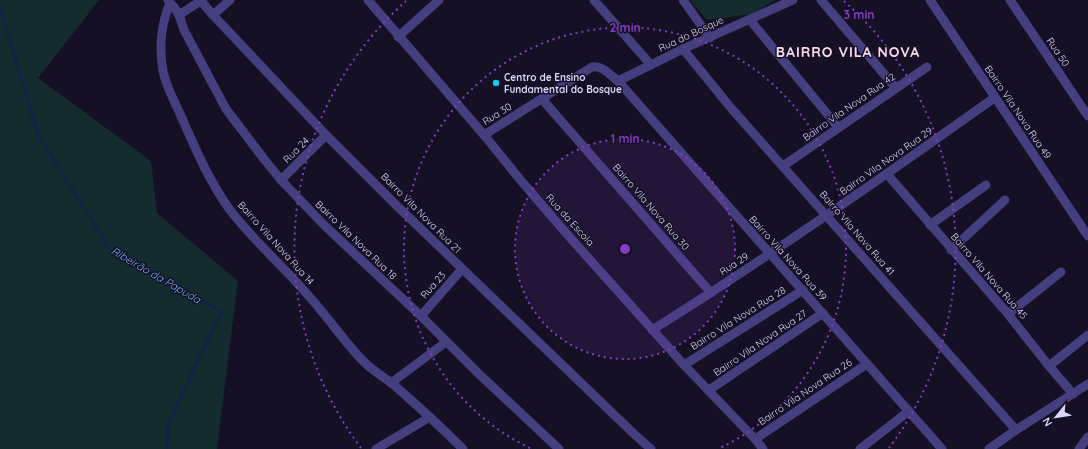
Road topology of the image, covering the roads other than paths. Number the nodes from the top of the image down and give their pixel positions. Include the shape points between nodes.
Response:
1 (201, 0) edge
2 (230, 0) edge
3 (368, 0) edge
4 (439, 0) edge
5 (594, 0) edge
6 (683, 0) edge
7 (793, 0) edge
8 (821, 0) edge
9 (930, 0) edge
10 (1010, 0) edge
11 (169, 2) edge
12 (179, 15) junction
13 (213, 15) junction
14 (750, 20) junction
15 (398, 36) junction
16 (710, 38) junction
17 (683, 49) junction
18 (651, 65) junction
19 (927, 67) dead end
20 (618, 81) junction
21 (896, 88) junction
22 (994, 98) junction
23 (542, 99) junction
24 (1088, 116) edge
25 (838, 127) junction
26 (326, 135) junction
27 (484, 135) junction
28 (783, 166) junction
29 (887, 174) junction
30 (282, 180) junction
31 (986, 185) dead end
32 (1005, 200) dead end
33 (826, 216) junction
34 (930, 225) junction
35 (1088, 236) edge
36 (951, 250) junction
37 (770, 254) junction
38 (462, 269) junction
39 (1061, 272) dead end
40 (803, 290) junction
41 (710, 293) junction
42 (823, 313) junction
43 (1008, 314) junction
44 (421, 316) junction
45 (652, 330) junction
46 (1088, 335) edge
47 (446, 342) junction
48 (867, 364) junction
49 (684, 365) junction
50 (1049, 366) junction
51 (391, 383) junction
52 (1088, 384) edge
53 (709, 390) junction
54 (1073, 394) junction
55 (909, 411) junction
56 (430, 416) junction
57 (1016, 430) junction
58 (1088, 437) edge
59 (755, 439) junction
60 (376, 449) edge
61 (463, 449) edge
62 (558, 449) edge
63 (651, 449) edge
64 (763, 449) edge
65 (860, 449) edge
66 (942, 449) edge
67 (989, 449) edge
68 (1079, 449) edge

1 - 12 street
1 - 13 street, Bairro Vila Nova Rua 21
2 - 13 street
3 - 15 street, Rua da Escola
4 - 15 street
5 - 18 street
6 - 16 street
7 - 14 street, Rua do Bosque
8 - 21 street
9 - 22 street, Bairro Vila Nova Rua 49
10 - 24 street, Rua 50
11 - 12 street, Bairro Vila Nova Rua 18
11 - 51 street, Bairro Vila Nova Rua 14 via 161,47 163,73 215,186 230,209 313,300 347,344 364,362
12 - 30 street, Bairro Vila Nova Rua 18 via 226,109
13 - 26 street, Bairro Vila Nova Rua 21
14 - 16 street, Rua do Bosque
14 - 25 street
15 - 27 street, Rua da Escola
16 - 17 street, Rua do Bosque
17 - 18 street, Rua do Bosque
17 - 28 street, Bairro Vila Nova Rua 41
18 - 20 street, Rua do Bosque
19 - 21 street, Bairro Vila Nova Rua 42
20 - 23 street, Rua 30 via 602,68 592,67
20 - 37 street, Bairro Vila Nova Rua 39
21 - 25 street, Bairro Vila Nova Rua 42
22 - 29 street, Bairro Vila Nova Rua 29
22 - 35 street, Bairro Vila Nova Rua 49
23 - 27 street, Rua 30
23 - 41 street, Bairro Vila Nova Rua 30
25 - 28 street, Bairro Vila Nova Rua 42
26 - 30 street, Rua 24
26 - 38 street, Bairro Vila Nova Rua 21
27 - 45 street, Rua da Escola via 522,184
28 - 33 street, Bairro Vila Nova Rua 41
29 - 33 street, Bairro Vila Nova Rua 29
29 - 34 street, Bairro Vila Nova Rua 45
30 - 44 street, Bairro Vila Nova Rua 18 via 324,225
31 - 34 street
32 - 36 street
33 - 37 street, Bairro Vila Nova Rua 29
33 - 57 street, Bairro Vila Nova Rua 41
34 - 36 street, Bairro Vila Nova Rua 45
36 - 43 street, Bairro Vila Nova Rua 45
37 - 40 street, Bairro Vila Nova Rua 39
37 - 41 street, Rua 29
38 - 44 street, Rua 23
38 - 63 street, Bairro Vila Nova Rua 21
39 - 43 street
40 - 42 street, Bairro Vila Nova Rua 39
40 - 49 street, Bairro Vila Nova Rua 28
41 - 45 street
42 - 48 street, Bairro Vila Nova Rua 39
42 - 53 street, Bairro Vila Nova Rua 27
43 - 50 street, Bairro Vila Nova Rua 45
44 - 47 street, Bairro Vila Nova Rua 18
45 - 49 street, Rua da Escola
46 - 50 street
47 - 51 street
47 - 62 street, Bairro Vila Nova Rua 18
48 - 55 street, Bairro Vila Nova Rua 39
48 - 59 street, Bairro Vila Nova Rua 26
49 - 53 street, Rua da Escola
50 - 54 street, Bairro Vila Nova Rua 45
51 - 56 street, Bairro Vila Nova Rua 14
52 - 54 street
53 - 59 street, Rua da Escola
54 - 57 street
55 - 65 street
55 - 66 street, Bairro Vila Nova Rua 39
56 - 60 street
56 - 61 street, Bairro Vila Nova Rua 14
57 - 67 street
58 - 68 street
59 - 64 street, Rua da Escola

